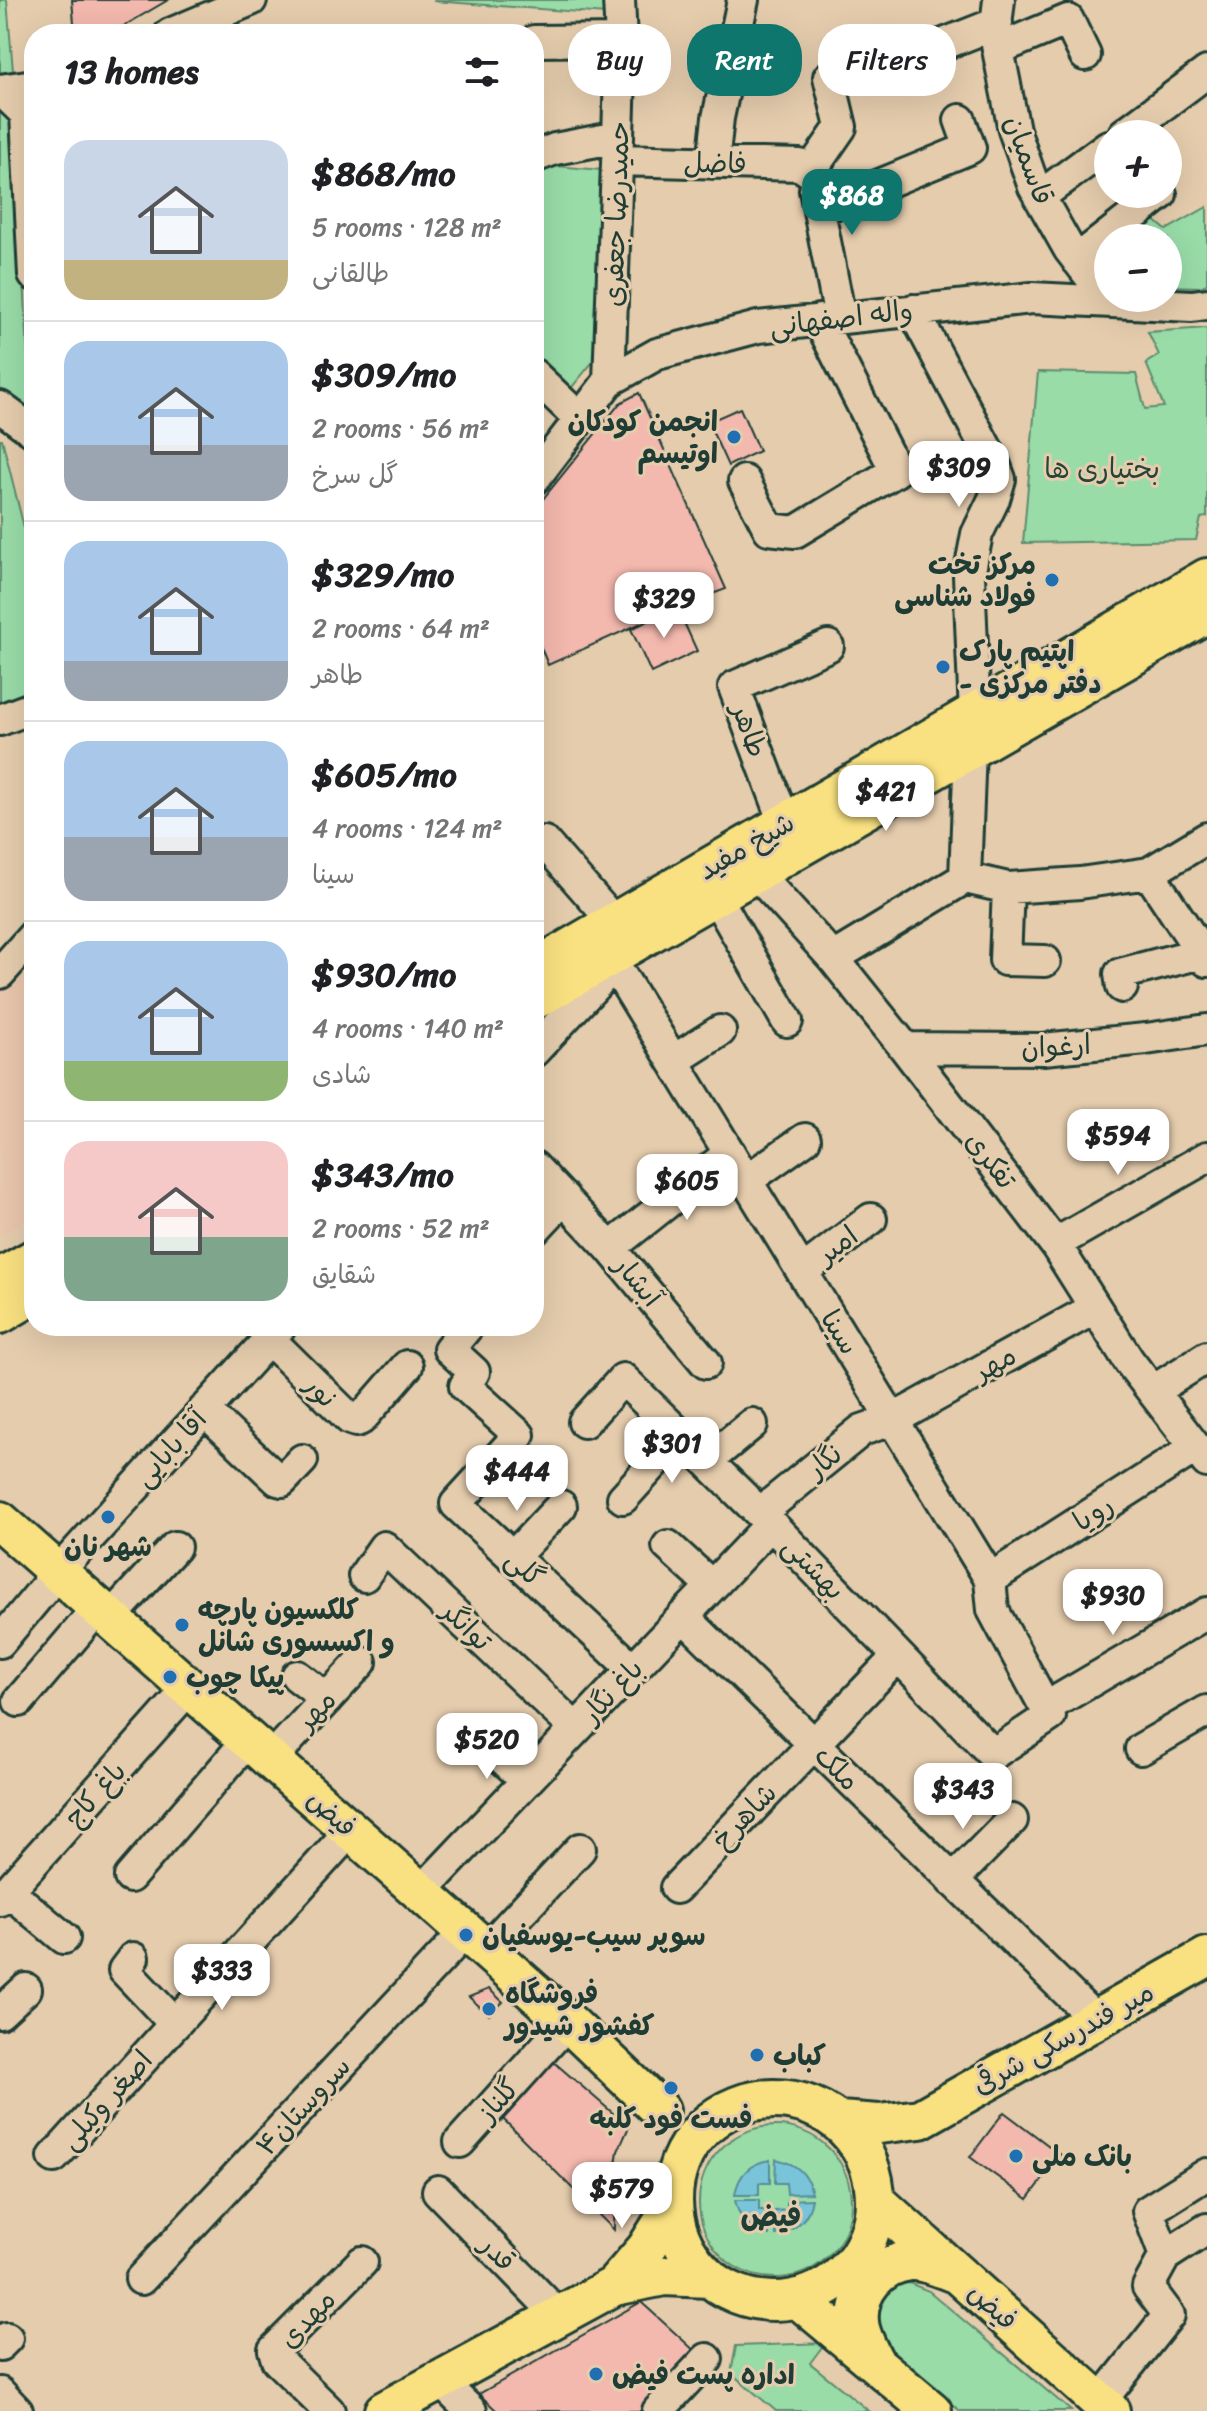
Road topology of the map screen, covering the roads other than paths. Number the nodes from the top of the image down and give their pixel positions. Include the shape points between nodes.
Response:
1 (251, 0) edge
2 (619, 0) edge
3 (743, 0) edge
4 (194, 24) edge
5 (620, 24) edge
6 (998, 24) edge
7 (956, 40) edge
8 (544, 41) edge
9 (568, 41) edge
10 (1085, 55) dead end
11 (1207, 72) edge
12 (24, 86) edge
13 (0, 90) edge
14 (619, 96) edge
15 (834, 96) edge
16 (24, 112) edge
17 (960, 120) dead end
18 (1143, 120) edge
19 (618, 149) junction
20 (544, 153) edge
21 (1094, 156) edge
22 (713, 163) junction
23 (810, 172) junction
24 (1039, 197) junction
25 (1144, 208) edge
26 (819, 210) junction
27 (1077, 260) junction
28 (1094, 282) edge
29 (1094, 301) edge
30 (1207, 304) edge
31 (1182, 306) edge
32 (913, 310) junction
33 (830, 319) junction
34 (609, 381) junction
35 (544, 385) edge
36 (0, 407) edge
37 (580, 419) junction
38 (24, 425) edge
39 (544, 466) edge
40 (744, 481) dead end
41 (1207, 578) edge
42 (1207, 613) edge
43 (828, 646) dead end
44 (24, 711) edge
45 (0, 720) edge
46 (972, 732) junction
47 (785, 823) junction
48 (1207, 838) edge
49 (544, 842) dead end
50 (755, 872) junction
51 (1149, 873) junction
52 (965, 878) junction
53 (1008, 888) junction
54 (715, 895) junction
55 (612, 939) junction
56 (24, 946) edge
57 (1204, 957) edge
58 (833, 958) junction
59 (1045, 961) dead end
60 (544, 965) edge
61 (0, 973) edge
62 (1122, 987) dead end
63 (544, 992) edge
64 (787, 1021) dead end
65 (1207, 1030) edge
66 (720, 1031) dead end
67 (544, 1040) edge
68 (905, 1048) junction
69 (673, 1061) junction
70 (805, 1139) dead end
71 (730, 1153) junction
72 (1207, 1157) edge
73 (544, 1177) edge
74 (747, 1180) junction
75 (564, 1198) junction
76 (544, 1219) edge
77 (871, 1219) dead end
78 (1055, 1244) junction
79 (610, 1248) junction
80 (24, 1265) edge
81 (803, 1271) junction
82 (0, 1278) edge
83 (24, 1300) edge
84 (1095, 1308) junction
85 (0, 1314) edge
86 (272, 1336) edge
87 (278, 1336) edge
88 (460, 1336) edge
89 (1207, 1357) edge
90 (706, 1363) dead end
91 (407, 1366) dead end
92 (1153, 1391) junction
93 (204, 1410) junction
94 (894, 1419) junction
95 (584, 1422) dead end
96 (752, 1424) dead end
97 (680, 1435) junction
98 (1201, 1454) edge
99 (302, 1460) dead end
100 (707, 1461) junction
101 (623, 1498) dead end
102 (561, 1506) dead end
103 (766, 1519) junction
104 (0, 1521) edge
105 (668, 1546) dead end
106 (175, 1547) dead end
107 (513, 1557) junction
108 (59, 1571) junction
109 (364, 1576) dead end
110 (990, 1579) junction
111 (712, 1586) junction
112 (105, 1612) junction
113 (1207, 1613) edge
114 (683, 1616) junction
115 (0, 1642) edge
116 (898, 1656) junction
117 (361, 1662) dead end
118 (633, 1669) junction
119 (297, 1676) dead end
120 (190, 1687) junction
121 (327, 1699) junction
122 (19, 1701) dead end
123 (1207, 1711) edge
124 (1048, 1712) junction
125 (576, 1729) junction
126 (485, 1742) dead end
127 (813, 1744) junction
128 (260, 1749) junction
129 (1141, 1749) dead end
130 (527, 1781) junction
131 (1012, 1820) dead end
132 (351, 1830) junction
133 (580, 1849) dead end
134 (130, 1877) dead end
135 (952, 1881) junction
136 (676, 1888) dead end
137 (421, 1892) junction
138 (4, 1895) edge
139 (64, 1938) dead end
140 (476, 1941) junction
141 (1207, 1957) edge
142 (133, 1958) dead end
143 (26, 1989) dead end
144 (0, 2013) edge
145 (1096, 2020) junction
146 (568, 2022) junction
147 (175, 2024) junction
148 (731, 2108) junction
149 (660, 2110) junction
150 (920, 2119) junction
151 (839, 2121) junction
152 (460, 2142) dead end
153 (54, 2157) dead end
154 (1207, 2174) edge
155 (874, 2190) junction
156 (438, 2191) dead end
157 (674, 2195) junction
158 (1207, 2229) edge
159 (1165, 2256) junction
160 (362, 2262) dead end
161 (956, 2274) junction
162 (709, 2278) junction
163 (141, 2279) dead end
164 (614, 2286) junction
165 (797, 2298) junction
166 (559, 2316) junction
167 (707, 2359) dead end
168 (875, 2363) junction
169 (440, 2381) junction
170 (0, 2393) edge
171 (1105, 2407) edge
172 (17, 2411) edge
173 (329, 2411) edge
174 (384, 2411) edge
175 (471, 2411) edge
176 (658, 2411) edge
177 (932, 2411) edge

1 - 4 street
2 - 5 street, حمیدرضا جعفری
3 - 22 street
6 - 7 street
6 - 10 street via 1068,20
6 - 24 street, قاسمیان via 1014,130
8 - 9 street
11 - 18 street
12 - 13 street
13 - 16 street
14 - 19 street, حمیدرضا جعفری
15 - 23 street via 841,127
17 - 26 street via 970,148
19 - 20 street, فاضل
19 - 22 street, فاضل
19 - 34 street, حمیدرضا جعفری
21 - 24 street
22 - 23 street, فاضل via 800,165
23 - 26 street
24 - 27 street, قاسمیان
25 - 27 street
26 - 33 street
27 - 28 street, قاسمیان
29 - 32 street, واله اصفهانی via 1032,298
30 - 31 street, واله اصفهانی
32 - 33 street, واله اصفهانی
32 - 46 street via 1000,479 977,534 969,576
33 - 34 street, واله اصفهانی via 758,327 657,354
33 - 40 street via 896,471 795,532 769,529
34 - 37 street, واله اصفهانی
35 - 37 street
36 - 38 street
37 - 39 street, واله اصفهانی
41 - 46 main road, شیخ مفید
42 - 46 main road, شیخ مفید
43 - 47 street, طاهر via 734,687
44 - 45 street
46 - 47 main road, شیخ مفید
46 - 50 main road, شیخ مفید
46 - 52 street
47 - 55 main road, شیخ مفید
48 - 51 street
49 - 55 street, سینا
50 - 54 main road, شیخ مفید
50 - 58 street, تفکری
51 - 53 street
51 - 57 street
52 - 53 street
52 - 58 street
53 - 59 street via 1005,960
54 - 55 main road, شیخ مفید
54 - 64 street
55 - 60 main road, شیخ مفید
55 - 63 main road, شیخ مفید
55 - 67 street via 601,979
55 - 69 street, سینا
56 - 61 street
57 - 62 street via 1120,974
58 - 68 street, تفکری
65 - 68 street, ارغوان via 1043,1049
66 - 69 street
68 - 78 street, تفکری
69 - 71 street, سینا
70 - 74 street
71 - 74 street, سینا
71 - 79 street
72 - 78 street
73 - 75 street, آبشار
74 - 81 street, سینا
75 - 76 street
75 - 79 street, آبشار
77 - 81 street, امیر
78 - 84 street, تفکری
79 - 90 street, آبشار
80 - 82 main road
81 - 94 street, سینا
83 - 85 main road
84 - 92 street, تفکری
84 - 94 street, مهر
86 - 93 street, آقا بابایی
87 - 91 street, نور via 356,1421
88 - 107 street, گلی via 449,1349 474,1372 465,1386 519,1435 456,1504
89 - 92 street
92 - 98 street, تفکری
93 - 99 street via 278,1480
93 - 108 street, آقا بابایی
94 - 103 street, نگار via 862,1430
94 - 110 street, سینا
95 - 97 street, بهشتی via 623,1379
96 - 100 street
97 - 100 street, بهشتی
97 - 101 street
98 - 110 street, رویا
100 - 103 street, بهشتی
102 - 107 street
103 - 111 street, باغ نگار
103 - 116 street, بهشتی
104 - 108 main road, فیض
105 - 111 street
106 - 112 street
107 - 118 street, گلی
108 - 112 main road, فیض
108 - 115 street, آقا بابایی
109 - 125 street, توانگر via 384,1547
110 - 124 street, سینا via 993,1610
111 - 114 street, باغ نگار
112 - 120 main road, فیض
112 - 122 street
113 - 124 street
114 - 118 street, باغ نگار
114 - 127 street, ملک
116 - 124 street, بهشتی via 993,1754
116 - 127 street, شاهرخ
117 - 121 street, مهر
118 - 125 street, باغ نگار
119 - 121 street
120 - 128 main road, فیض
120 - 138 street, باغ کاج
121 - 128 street, مهر
123 - 129 street
125 - 130 street, باغ نگار
126 - 130 street
127 - 135 street, ملک
127 - 136 street, شاهرخ
128 - 132 main road, فیض
128 - 134 street, مهر
130 - 137 street, باغ نگار
131 - 135 street
132 - 137 main road, فیض
132 - 147 street, اصغر وکیلی
133 - 140 street, سروستان۴
135 - 145 street, ملک
137 - 140 main road, فیض
138 - 139 street
140 - 146 main road, فیض
140 - 163 street, سروستان۴
141 - 145 main road, میر فندرسکی شرقی
142 - 147 street via 124,1970
143 - 144 street
145 - 150 main road, میر فندرسکی شرقی
146 - 149 main road, فیض
146 - 152 street, گلناز
147 - 153 street, اصغر وکیلی
148 - 149 main road
148 - 151 main road via 776,2098 809,2105
148 - 157 main road via 693,2139 681,2161
149 - 157 main road
150 - 151 main road
150 - 155 main road
151 - 155 main road via 866,2157
154 - 159 street via 1148,2211
155 - 161 main road, فیض
155 - 165 main road via 869,2234 853,2263 818,2291
156 - 166 street, قدر
157 - 162 main road via 676,2226 684,2246
157 - 164 main road via 646,2249
158 - 159 street
159 - 171 street via 1148,2287 1169,2315
160 - 173 street, مهدی via 274,2350 277,2360
161 - 168 main road via 911,2261 877,2274 859,2306 859,2324
161 - 171 main road, فیض
162 - 164 main road via 664,2276
162 - 165 main road via 742,2296
164 - 166 main road
165 - 168 main road
166 - 169 main road
167 - 176 street
168 - 177 main road
169 - 174 main road
169 - 175 street
170 - 172 street

